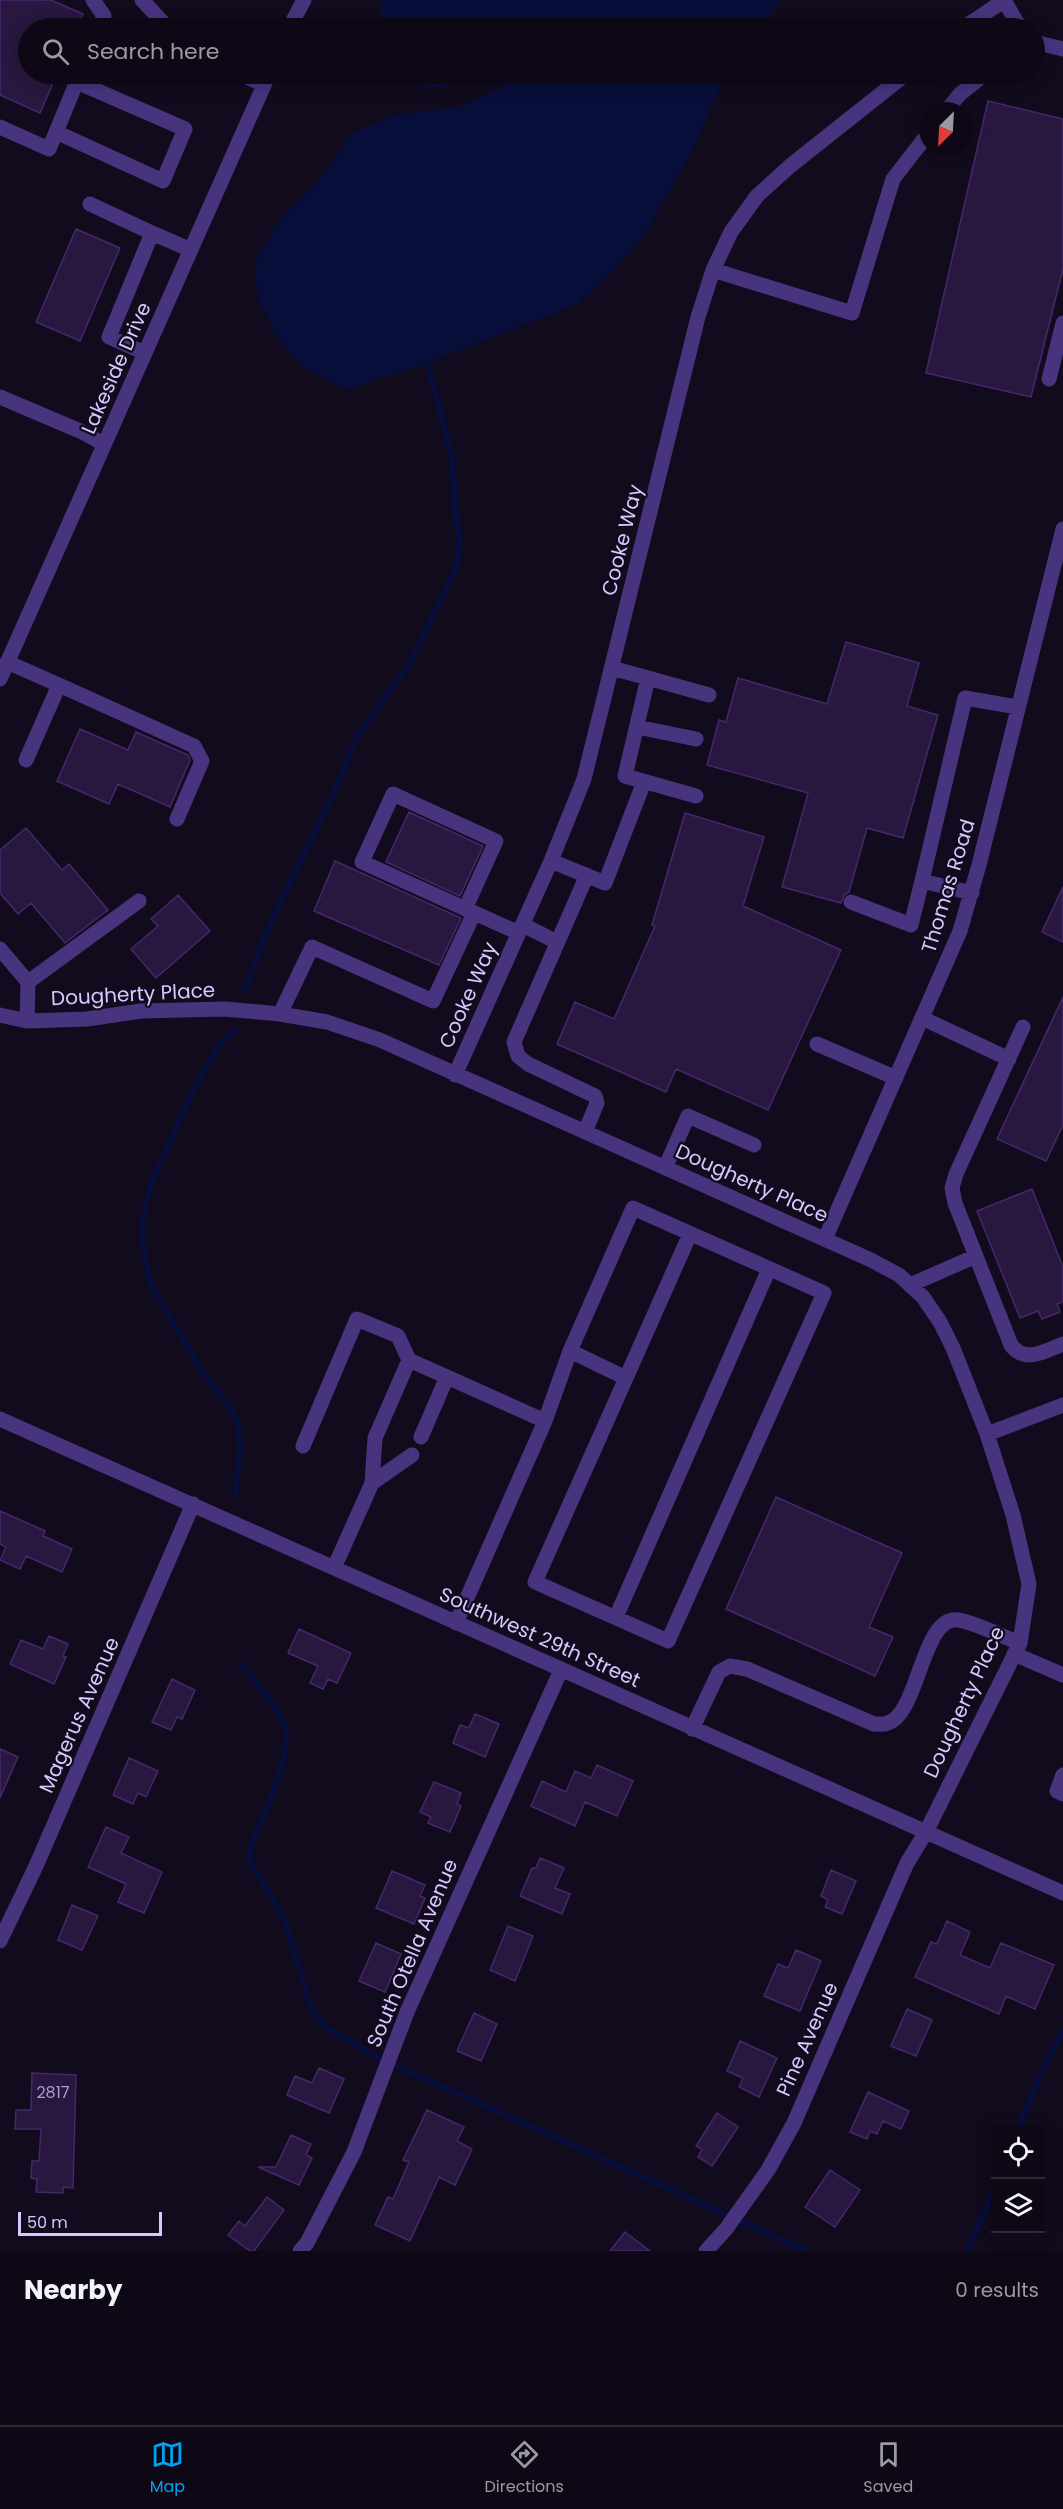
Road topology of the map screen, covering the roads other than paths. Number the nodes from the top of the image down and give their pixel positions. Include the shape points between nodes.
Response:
1 (93, 0) edge
2 (142, 0) edge
3 (304, 0) edge
4 (1004, 0) edge
5 (103, 18) edge
6 (159, 18) edge
7 (294, 18) edge
8 (978, 18) edge
9 (1014, 18) edge
10 (1045, 44) edge
11 (1063, 49) edge
12 (76, 84) edge
13 (91, 84) edge
14 (265, 84) edge
15 (893, 84) edge
16 (972, 84) edge
17 (953, 102) edge
18 (0, 127) edge
19 (56, 132) junction
20 (919, 146) edge
21 (90, 204) dead end
22 (152, 233) junction
23 (191, 250) junction
24 (713, 270) junction
25 (1063, 323) edge
26 (145, 353) junction
27 (1049, 379) dead end
28 (0, 397) edge
29 (104, 444) junction
30 (1063, 529) edge
31 (1058, 570) edge
32 (7, 662) junction
33 (612, 668) junction
34 (648, 678) junction
35 (0, 679) edge
36 (59, 685) junction
37 (709, 695) dead end
38 (1018, 707) junction
39 (637, 727) junction
40 (696, 740) dead end
41 (26, 760) dead end
42 (644, 782) junction
43 (696, 796) dead end
44 (177, 819) dead end
45 (551, 861) junction
46 (587, 875) junction
47 (922, 882) junction
48 (972, 893) junction
49 (139, 901) dead end
50 (851, 902) dead end
51 (470, 911) junction
52 (521, 929) junction
53 (557, 942) junction
54 (0, 949) edge
55 (28, 982) junction
56 (280, 1014) junction
57 (0, 1016) edge
58 (922, 1017) junction
59 (27, 1021) junction
60 (1023, 1027) dead end
61 (817, 1044) dead end
62 (1009, 1059) junction
63 (455, 1075) junction
64 (896, 1078) junction
65 (585, 1132) junction
66 (754, 1145) dead end
67 (665, 1168) junction
68 (690, 1234) junction
69 (825, 1239) junction
70 (976, 1256) junction
71 (769, 1269) junction
72 (910, 1285) junction
73 (1063, 1344) edge
74 (570, 1351) junction
75 (409, 1360) junction
76 (447, 1377) junction
77 (626, 1378) junction
78 (1063, 1405) edge
79 (0, 1419) edge
80 (545, 1421) junction
81 (987, 1434) junction
82 (421, 1437) dead end
83 (303, 1446) dead end
84 (412, 1455) dead end
85 (372, 1483) junction
86 (194, 1504) junction
87 (334, 1568) junction
88 (616, 1617) junction
89 (456, 1623) junction
90 (1017, 1648) junction
91 (561, 1670) junction
92 (1063, 1675) edge
93 (692, 1729) junction
94 (1063, 1775) edge
95 (1063, 1794) edge
96 (926, 1832) junction
97 (1063, 1893) edge
98 (0, 1941) edge
99 (300, 2251) edge
100 (706, 2251) edge

1 - 5 street
2 - 6 street
3 - 7 street
4 - 8 street
4 - 9 street
10 - 11 street
12 - 19 street
13 - 19 street via 185,129 163,181
14 - 23 street, Lakeside Drive
15 - 24 street, Cooke Way via 757,196 731,232
16 - 17 street
18 - 19 street via 49,149
20 - 24 street via 893,179 852,313
21 - 22 street
22 - 23 street
22 - 26 street via 109,337
23 - 26 street, Lakeside Drive
24 - 33 street, Cooke Way
25 - 27 street
26 - 29 street, Lakeside Drive
28 - 29 street
29 - 32 street, Lakeside Drive
30 - 31 street, Thomas Road
31 - 38 street, Thomas Road
32 - 35 street, Lakeside Drive
32 - 36 street
33 - 34 street
33 - 45 street, Cooke Way via 584,779
34 - 37 street
34 - 39 street
36 - 41 street
36 - 44 street via 194,746 202,761
38 - 47 street via 965,698
38 - 48 street, Thomas Road
39 - 40 street
39 - 42 street via 625,776
42 - 43 street
42 - 46 street via 605,883
45 - 46 street
45 - 52 street, Cooke Way
46 - 53 street
47 - 48 street
47 - 50 street via 911,925
48 - 58 street, Thomas Road via 960,931
49 - 55 street
51 - 51 street via 362,862 393,794 496,842
51 - 52 street
51 - 56 street via 434,1001 312,947
52 - 53 street
52 - 63 street, Cooke Way
53 - 65 street via 514,1042 518,1056 528,1064 595,1096 597,1103
54 - 55 street
55 - 59 street
56 - 59 street, Dougherty Place via 225,1009 141,1011 87,1019
56 - 63 street, Dougherty Place via 327,1022 380,1040
57 - 59 street, Dougherty Place
58 - 62 street
58 - 64 street, Thomas Road
60 - 62 street
61 - 64 street
62 - 70 street via 952,1188
63 - 65 street, Dougherty Place
64 - 69 street, Thomas Road
65 - 67 street, Dougherty Place
66 - 67 street via 688,1116
67 - 69 street, Dougherty Place
68 - 71 street
68 - 74 street via 633,1208
68 - 77 street
69 - 72 street, Dougherty Place via 872,1260
70 - 72 street
70 - 73 street via 1016,1351 1034,1355
71 - 88 street
71 - 88 street via 824,1293 668,1641
72 - 81 street, Dougherty Place via 940,1322
74 - 77 street
74 - 80 street
75 - 76 street
75 - 83 street via 398,1336 357,1319
75 - 85 street via 375,1438
76 - 80 street
76 - 82 street
77 - 88 street via 535,1581
78 - 81 street
79 - 86 street, Southwest 29th Street
80 - 89 street
81 - 90 street, Dougherty Place via 1013,1515 1029,1584
84 - 85 street
85 - 87 street
86 - 87 street, Southwest 29th Street
86 - 98 street, Magerus Avenue
87 - 89 street, Southwest 29th Street
89 - 91 street, Southwest 29th Street
90 - 92 street
90 - 93 street via 957,1619 944,1623 901,1712 890,1723 874,1724 747,1669 730,1666 719,1672
90 - 96 street, Dougherty Place
91 - 93 street, Southwest 29th Street
91 - 99 street, South Otella Avenue via 407,2012 354,2152
93 - 96 street, Southwest 29th Street
94 - 95 street via 1057,1791
96 - 97 street, Southwest 29th Street
96 - 100 street, Pine Avenue via 907,1863 794,2123 768,2170

